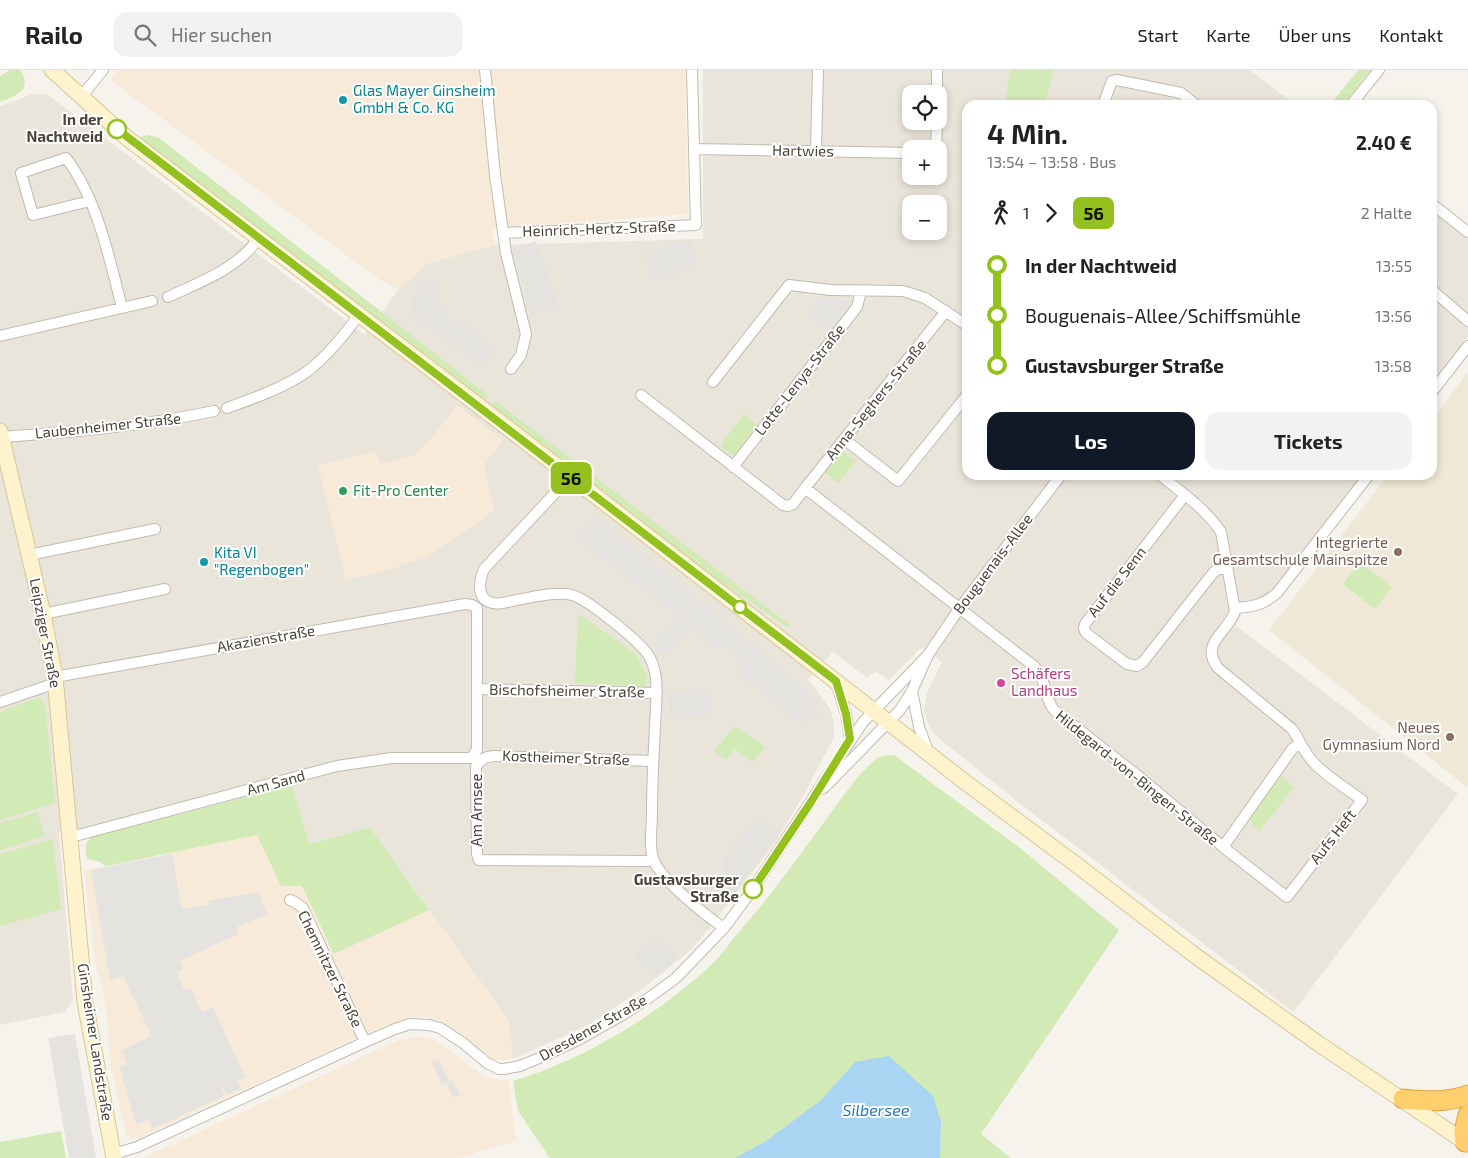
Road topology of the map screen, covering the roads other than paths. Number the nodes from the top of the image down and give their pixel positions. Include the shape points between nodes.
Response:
1 (52, 70) edge
2 (103, 70) edge
3 (485, 70) edge
4 (692, 70) edge
5 (818, 70) edge
6 (938, 70) edge
7 (1378, 70) edge
8 (937, 85) edge
9 (81, 97) junction
10 (1105, 100) edge
11 (1190, 100) edge
12 (1355, 100) edge
13 (694, 150) junction
14 (816, 151) junction
15 (902, 153) edge
16 (90, 201) junction
17 (1437, 208) edge
18 (1468, 232) edge
19 (503, 233) junction
20 (258, 239) junction
21 (861, 291) junction
22 (1437, 294) edge
23 (168, 298) dead end
24 (152, 301) dead end
25 (122, 308) junction
26 (946, 311) junction
27 (359, 315) junction
28 (1468, 321) edge
29 (962, 322) edge
30 (0, 336) edge
31 (1468, 346) edge
32 (511, 369) dead end
33 (713, 382) dead end
34 (1437, 386) edge
35 (641, 396) dead end
36 (962, 401) edge
37 (227, 408) dead end
38 (214, 412) dead end
39 (1, 434) edge
40 (844, 439) junction
41 (733, 467) junction
42 (570, 477) junction
43 (1057, 480) edge
44 (1166, 480) edge
45 (1365, 480) edge
46 (805, 488) junction
47 (1185, 495) junction
48 (155, 528) dead end
49 (29, 555) junction
50 (1228, 567) junction
51 (165, 589) dead end
52 (1235, 608) junction
53 (959, 609) junction
54 (43, 614) junction
55 (928, 655) junction
56 (56, 680) junction
57 (836, 681) junction
58 (478, 689) junction
59 (912, 691) junction
60 (657, 694) junction
61 (0, 702) edge
62 (873, 710) junction
63 (888, 722) junction
64 (850, 739) junction
65 (1301, 744) junction
66 (929, 754) junction
67 (479, 761) joint
68 (653, 761) junction
69 (811, 802) junction
70 (71, 837) junction
71 (1223, 847) junction
72 (654, 861) junction
73 (1287, 896) joint
74 (290, 900) dead end
75 (724, 928) junction
76 (364, 1042) junction
77 (1468, 1095) edge
78 (1403, 1100) junction
79 (1468, 1115) edge
80 (1467, 1142) edge
81 (114, 1156) edge

1 - 9 main road
2 - 9 street
3 - 19 street, Heinrich-Hertz-Straße
4 - 13 street
5 - 14 street
6 - 8 street
7 - 12 street
9 - 20 main road via 127,138
10 - 11 street via 1112,81 1118,80 1181,93
13 - 14 street, Hartwies
13 - 19 street, Heinrich-Hertz-Straße via 696,225
14 - 15 street, Hartwies
16 - 16 street via 76,170 66,158 21,173 33,215
16 - 25 street via 108,251
17 - 18 street
19 - 32 street, Heinrich-Hertz-Straße via 526,334 521,355
20 - 23 street via 218,274
20 - 27 main road
21 - 26 street via 903,291 924,298
21 - 33 street via 789,286
21 - 41 street, Lotte-Lenya-Straße via 857,307
22 - 28 street
24 - 25 street
25 - 30 street
26 - 29 street
26 - 40 street, Anna-Seghers-Straße
27 - 37 street via 306,373
27 - 42 main road
31 - 34 street
35 - 41 street, Anna-Seghers-Straße
36 - 40 street via 898,481
38 - 39 street, Laubenheimer Straße via 91,431
39 - 49 main road, Leipziger Straße
40 - 46 street, Anna-Seghers-Straße
41 - 46 street, Anna-Seghers-Straße via 783,505 793,504
42 - 57 main road
42 - 60 street via 484,569 480,579 484,599 495,604 550,595 571,595 583,600 637,641 654,666
43 - 53 street, Bouguenais-Allee
44 - 47 street
45 - 52 street via 1277,593 1261,605
46 - 53 street, Hildegard-von-Bingen-Straße
47 - 50 street via 1215,522 1221,532
47 - 50 street, Auf die Senn via 1085,624 1086,633 1127,664 1137,666 1213,573
48 - 49 street
49 - 54 main road, Leipziger Straße
50 - 52 street
51 - 54 street
52 - 65 street via 1234,615 1211,650 1214,663 1292,729
53 - 55 street, Bouguenais-Allee
53 - 71 street, Hildegard-von-Bingen-Straße via 1036,668 1042,678 1046,699 1054,710
54 - 56 main road, Leipziger Straße
55 - 59 street, Bouguenais-Allee
55 - 62 street, Bouguenais-Allee
56 - 58 street, Akazienstraße via 465,604 477,608
56 - 61 street, Akazienstraße
56 - 70 main road, Leipziger Straße
57 - 62 main road
57 - 64 street
58 - 60 street, Bischofsheimer Straße
58 - 70 street, Am Sand via 477,745 474,755 466,759 392,758 337,766
59 - 63 street, Bouguenais-Allee
59 - 66 street via 918,726
60 - 68 street
62 - 63 main road
62 - 64 street, Dresdener Straße
63 - 66 main road
63 - 69 street, Dresdener Straße
64 - 69 street, Dresdener Straße
65 - 71 street via 1293,748
65 - 73 street, Aufs Heft via 1314,764 1362,800
66 - 78 main road via 1193,954
67 - 68 street, Kostheimer Straße via 494,756
67 - 72 street, Am Arnsee via 476,768 479,860
68 - 72 street
69 - 75 street, Dresdener Straße
70 - 81 main road, Ginsheimer Landstraße via 85,1002
71 - 73 street, Hildegard-von-Bingen-Straße
72 - 75 street via 665,878
74 - 76 street, Chemnitzer Straße via 303,908
75 - 76 street, Dresdener Straße via 676,978 644,1001 578,1040 520,1066 504,1069 493,1066 440,1028 429,1025 410,1024
76 - 81 street, Dresdener Straße
77 - 78 highway via 1436,1102
78 - 80 main road
79 - 80 highway via 1464,1132

